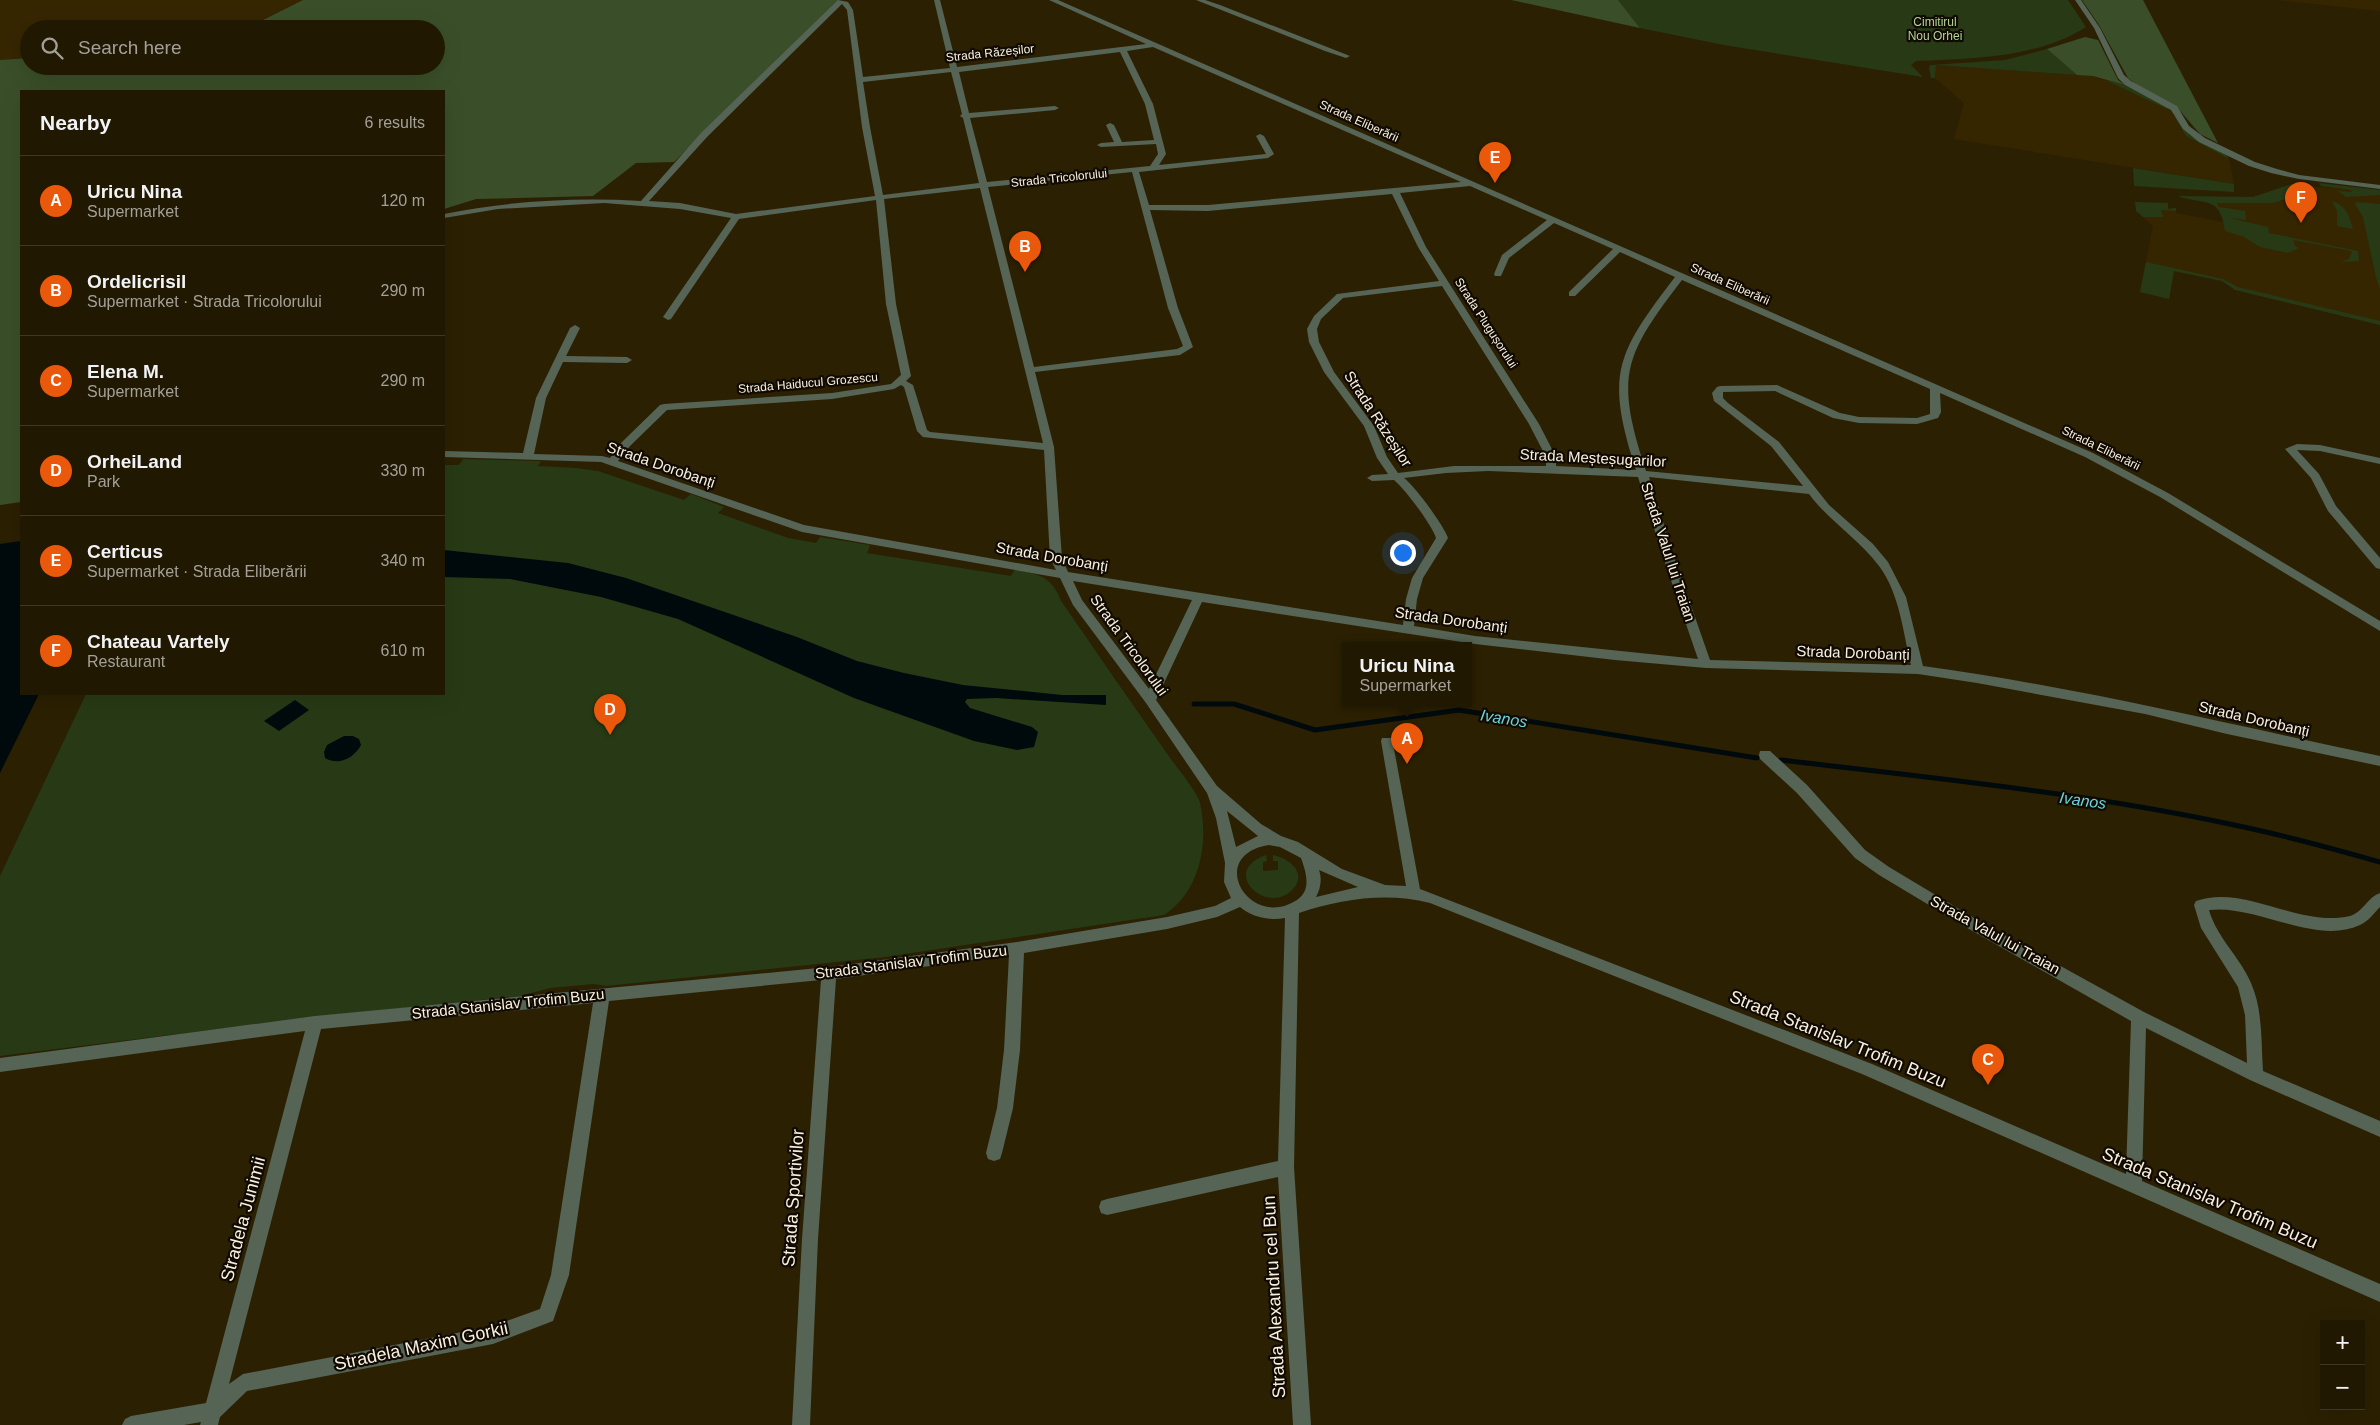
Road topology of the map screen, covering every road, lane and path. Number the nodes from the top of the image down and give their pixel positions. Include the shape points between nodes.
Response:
1 (937, 0) edge
2 (1052, 0) edge
3 (1199, 0) edge
4 (2078, 0) edge
5 (842, 1) edge
6 (1153, 45) junction
7 (1123, 50) junction
8 (1346, 56) dead end
9 (954, 69) junction
10 (860, 80) junction
11 (1055, 108) dead end
12 (964, 116) junction
13 (1110, 125) dead end
14 (1260, 136) dead end
15 (1158, 142) junction
16 (1119, 144) junction
17 (1102, 145) dead end
18 (1153, 168) junction
19 (1135, 170) junction
20 (1470, 184) junction
21 (983, 186) junction
22 (2380, 187) edge
23 (1395, 192) junction
24 (880, 198) junction
25 (644, 202) junction
26 (1146, 207) junction
27 (445, 216) edge
28 (736, 217) junction
29 (1554, 219) junction
30 (1619, 248) junction
31 (1498, 274) dead end
32 (1680, 276) junction
33 (1445, 283) junction
34 (1572, 294) dead end
35 (668, 317) dead end
36 (575, 328) dead end
37 (560, 358) junction
38 (627, 360) dead end
39 (1029, 370) junction
40 (901, 382) junction
41 (1935, 387) junction
42 (1049, 446) junction
43 (445, 454) edge
44 (528, 456) junction
45 (612, 462) junction
46 (2380, 462) edge
47 (1551, 470) junction
48 (1642, 474) junction
49 (1395, 476) junction
50 (1372, 478) dead end
51 (1812, 491) junction
52 (2380, 566) edge
53 (1062, 575) junction
54 (1199, 597) junction
55 (2380, 627) edge
56 (1408, 629) junction
57 (1706, 664) junction
58 (1918, 670) junction
59 (1150, 700) junction
60 (1388, 741) dead end
61 (1765, 754) dead end
62 (2380, 761) edge
63 (1212, 790) junction
64 (1276, 840) junction
65 (1308, 857) junction
66 (1232, 863) junction
67 (1380, 889) junction
68 (1414, 892) junction
69 (2380, 899) edge
70 (1241, 900) junction
71 (1295, 908) junction
72 (1017, 948) junction
73 (829, 973) junction
74 (602, 995) junction
75 (2139, 1017) junction
76 (315, 1023) junction
77 (0, 1065) edge
78 (2255, 1075) junction
79 (2380, 1129) edge
80 (994, 1153) dead end
81 (1286, 1167) junction
82 (2134, 1188) junction
83 (1107, 1207) dead end
84 (2380, 1293) edge
85 (211, 1418) edge
86 (131, 1425) edge
87 (800, 1425) edge
88 (1302, 1425) edge

1 - 9 street, Strada Tricolorului
2 - 6 street, Strada Eliberării
3 - 8 street
4 - 22 street via 2098,28 2128,84 2174,108 2186,127 2202,140 2274,171
5 - 10 street via 850,10
5 - 25 street via 704,135
6 - 7 street, Strada Răzeșilor
6 - 20 street, Strada Eliberării
7 - 9 street, Strada Răzeșilor
7 - 15 street via 1149,104
9 - 10 street, Strada Răzeșilor
9 - 12 street, Strada Tricolorului
10 - 24 street
11 - 12 street
12 - 21 street, Strada Tricolorului
13 - 16 street
14 - 18 street via 1270,154 1268,156
15 - 16 street
15 - 18 street via 1162,154
16 - 17 street
18 - 19 street
19 - 21 street, Strada Tricolorului
19 - 26 street
20 - 23 street
20 - 29 street, Strada Eliberării
21 - 24 street
21 - 39 street, Strada Tricolorului
23 - 26 street via 1208,208
23 - 33 street, Strada Plugușorului via 1422,247
24 - 28 street
24 - 40 street via 891,304 906,376
25 - 27 street via 510,205
25 - 28 street
26 - 39 street via 1187,349
28 - 35 street
29 - 30 street, Strada Eliberării
29 - 31 street via 1505,257
30 - 32 street, Strada Eliberării
30 - 34 street
32 - 41 street, Strada Eliberării
32 - 48 street, Strada Valul lui Traian via 1633,343 1626,365 1622,387 1624,403
33 - 47 street, Strada Plugușorului via 1534,424 1551,457
33 - 49 street, Strada Răzeșilor via 1340,296 1317,318 1312,329 1320,358 1369,426 1382,458
36 - 37 street
37 - 38 street
37 - 44 street via 541,398
39 - 42 street, Strada Tricolorului
40 - 42 street via 908,385 922,431 927,435
40 - 45 street, Strada Haiducul Grozescu via 883,389 832,396 664,407
41 - 51 street via 1934,416 1917,421 1837,416 1777,388 1720,388 1718,399 1773,442
41 - 55 street, Strada Eliberării via 2121,470
42 - 53 street, Strada Tricolorului via 1056,558
43 - 44 street, Strada Dorobanți
44 - 45 street, Strada Dorobanți
45 - 53 street, Strada Dorobanți via 802,528
46 - 52 street via 2325,450 2302,447 2290,450 2316,476 2332,508
47 - 48 street, Strada Meșteșugarilor
47 - 49 street, Strada Meșteșugarilor via 1448,469
48 - 51 street, Strada Meșteșugarilor
48 - 57 street, Strada Valul lui Traian
49 - 50 street, Strada Meșteșugarilor via 1385,480
49 - 56 street, Strada Răzeșilor via 1410,487 1439,528 1442,538 1420,572 1411,600
51 - 58 street via 1825,508 1854,531 1891,575
53 - 54 street, Strada Dorobanți
53 - 59 street, Strada Tricolorului via 1077,602
54 - 56 street, Strada Dorobanți
54 - 59 street
56 - 57 street, Strada Dorobanți via 1475,640
57 - 58 street, Strada Dorobanți
58 - 62 street, Strada Dorobanți via 2145,709
59 - 63 street, Strada Tricolorului
60 - 68 street
61 - 75 street, Strada Valul lui Traian via 1802,789 1860,854 1974,924
63 - 64 street, Strada Tricolorului via 1256,828
63 - 66 street, Strada Tricolorului via 1223,818
64 - 65 street via 1288,843
64 - 66 street via 1249,845
65 - 67 street via 1337,873
65 - 71 street via 1316,870 1316,884 1310,897
66 - 70 street via 1229,876 1232,889
67 - 68 street, Strada Stanislav Trofim Buzu
67 - 71 street, Strada Stanislav Trofim Buzu
68 - 82 street, Strada Stanislav Trofim Buzu via 1867,1069
69 - 78 street via 2357,920 2331,924 2287,918 2214,901 2201,905 2206,924 2245,985 2252,1015
70 - 71 street via 1250,907 1270,913
70 - 72 street, Strada Stanislav Trofim Buzu via 1216,911 1167,923
71 - 81 street, Strada Alexandru cel Bun
72 - 73 street, Strada Stanislav Trofim Buzu
72 - 80 street, Strada Stanislav Trofim Buzu via 1012,1050 1005,1108
73 - 74 street, Strada Stanislav Trofim Buzu
73 - 87 street, Strada Sportivilor
74 - 76 street, Strada Stanislav Trofim Buzu
74 - 85 street, Stradela Maxim Gorkii via 560,1275 547,1315 493,1335 244,1383
75 - 78 street, Strada Valul lui Traian
75 - 82 street
76 - 77 street, Strada Stanislav Trofim Buzu
76 - 85 street, Stradela Junimii
78 - 79 street, Strada Valul lui Traian
81 - 83 street, Strada Alexandru cel Bun
81 - 88 street, Strada Alexandru cel Bun
82 - 84 street, Strada Stanislav Trofim Buzu
85 - 86 street

